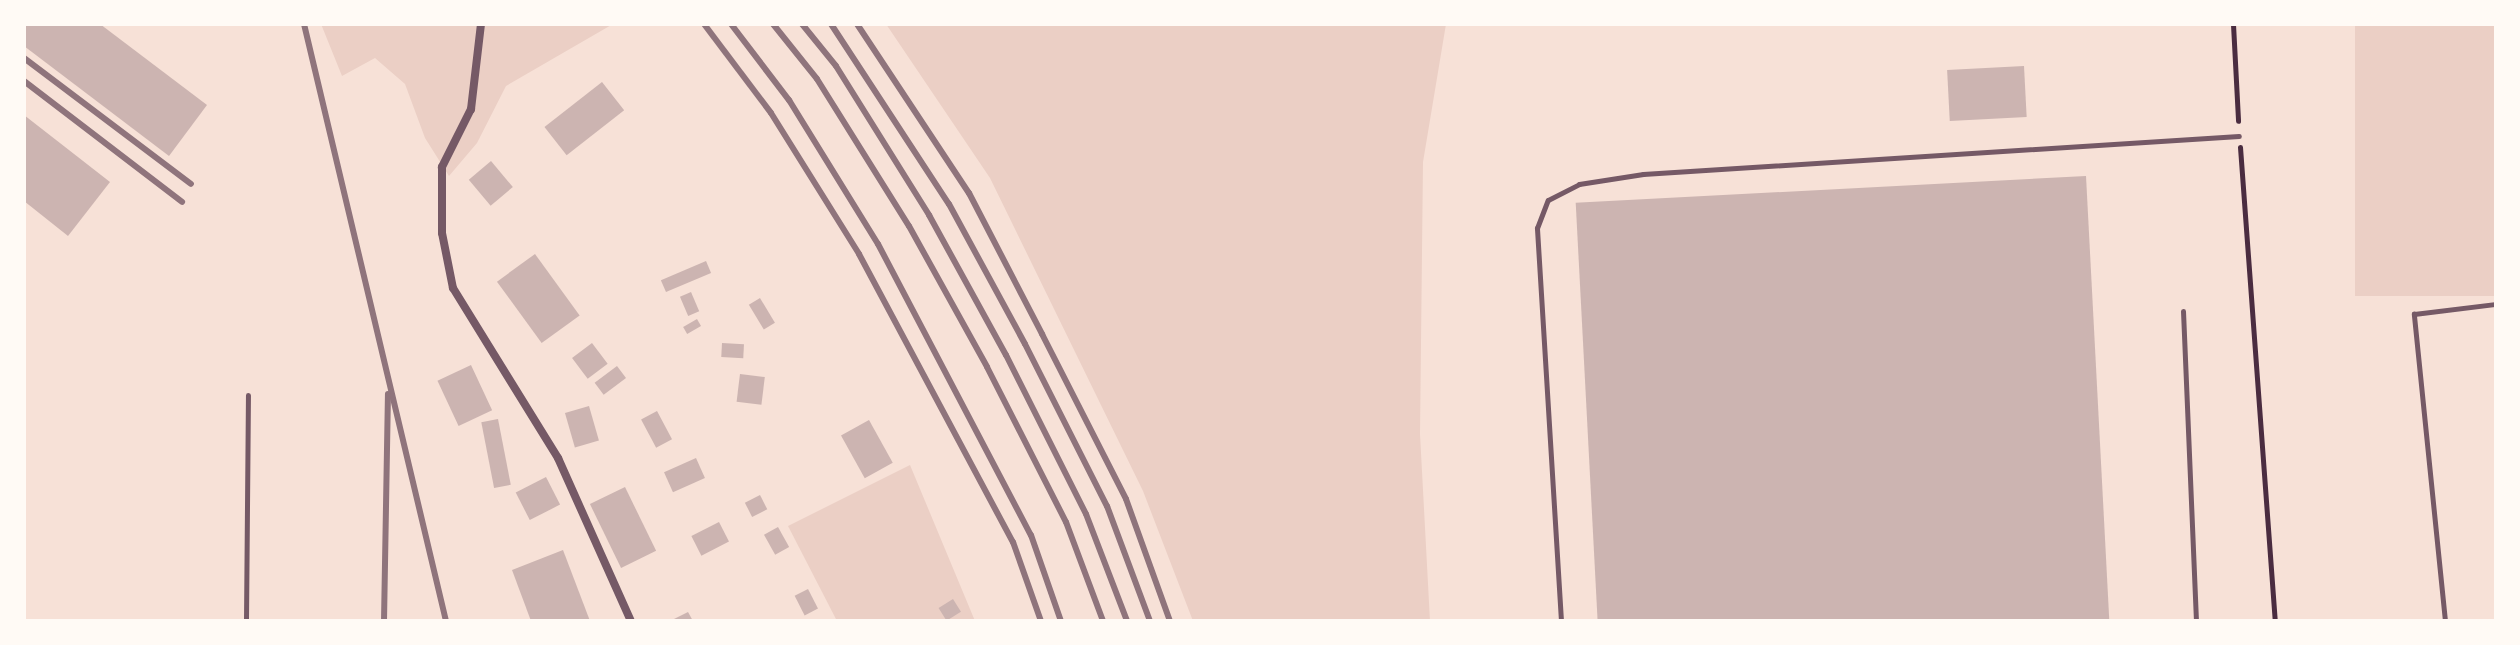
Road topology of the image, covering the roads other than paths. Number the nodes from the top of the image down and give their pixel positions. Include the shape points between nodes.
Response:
1 (481, 24) edge
2 (2239, 136) road end
3 (2496, 304) edge
4 (2183, 311) dead end
5 (248, 395) dead end
6 (246, 621) edge
7 (631, 621) edge
8 (1561, 621) edge
9 (2196, 621) edge
10 (2445, 621) edge

1 - 7 street via 471,109 442,167 442,233 453,288 558,458
2 - 8 lane via 1643,174 1579,184 1548,200 1537,228
3 - 10 lane via 2414,314
4 - 9 lane
5 - 6 lane

